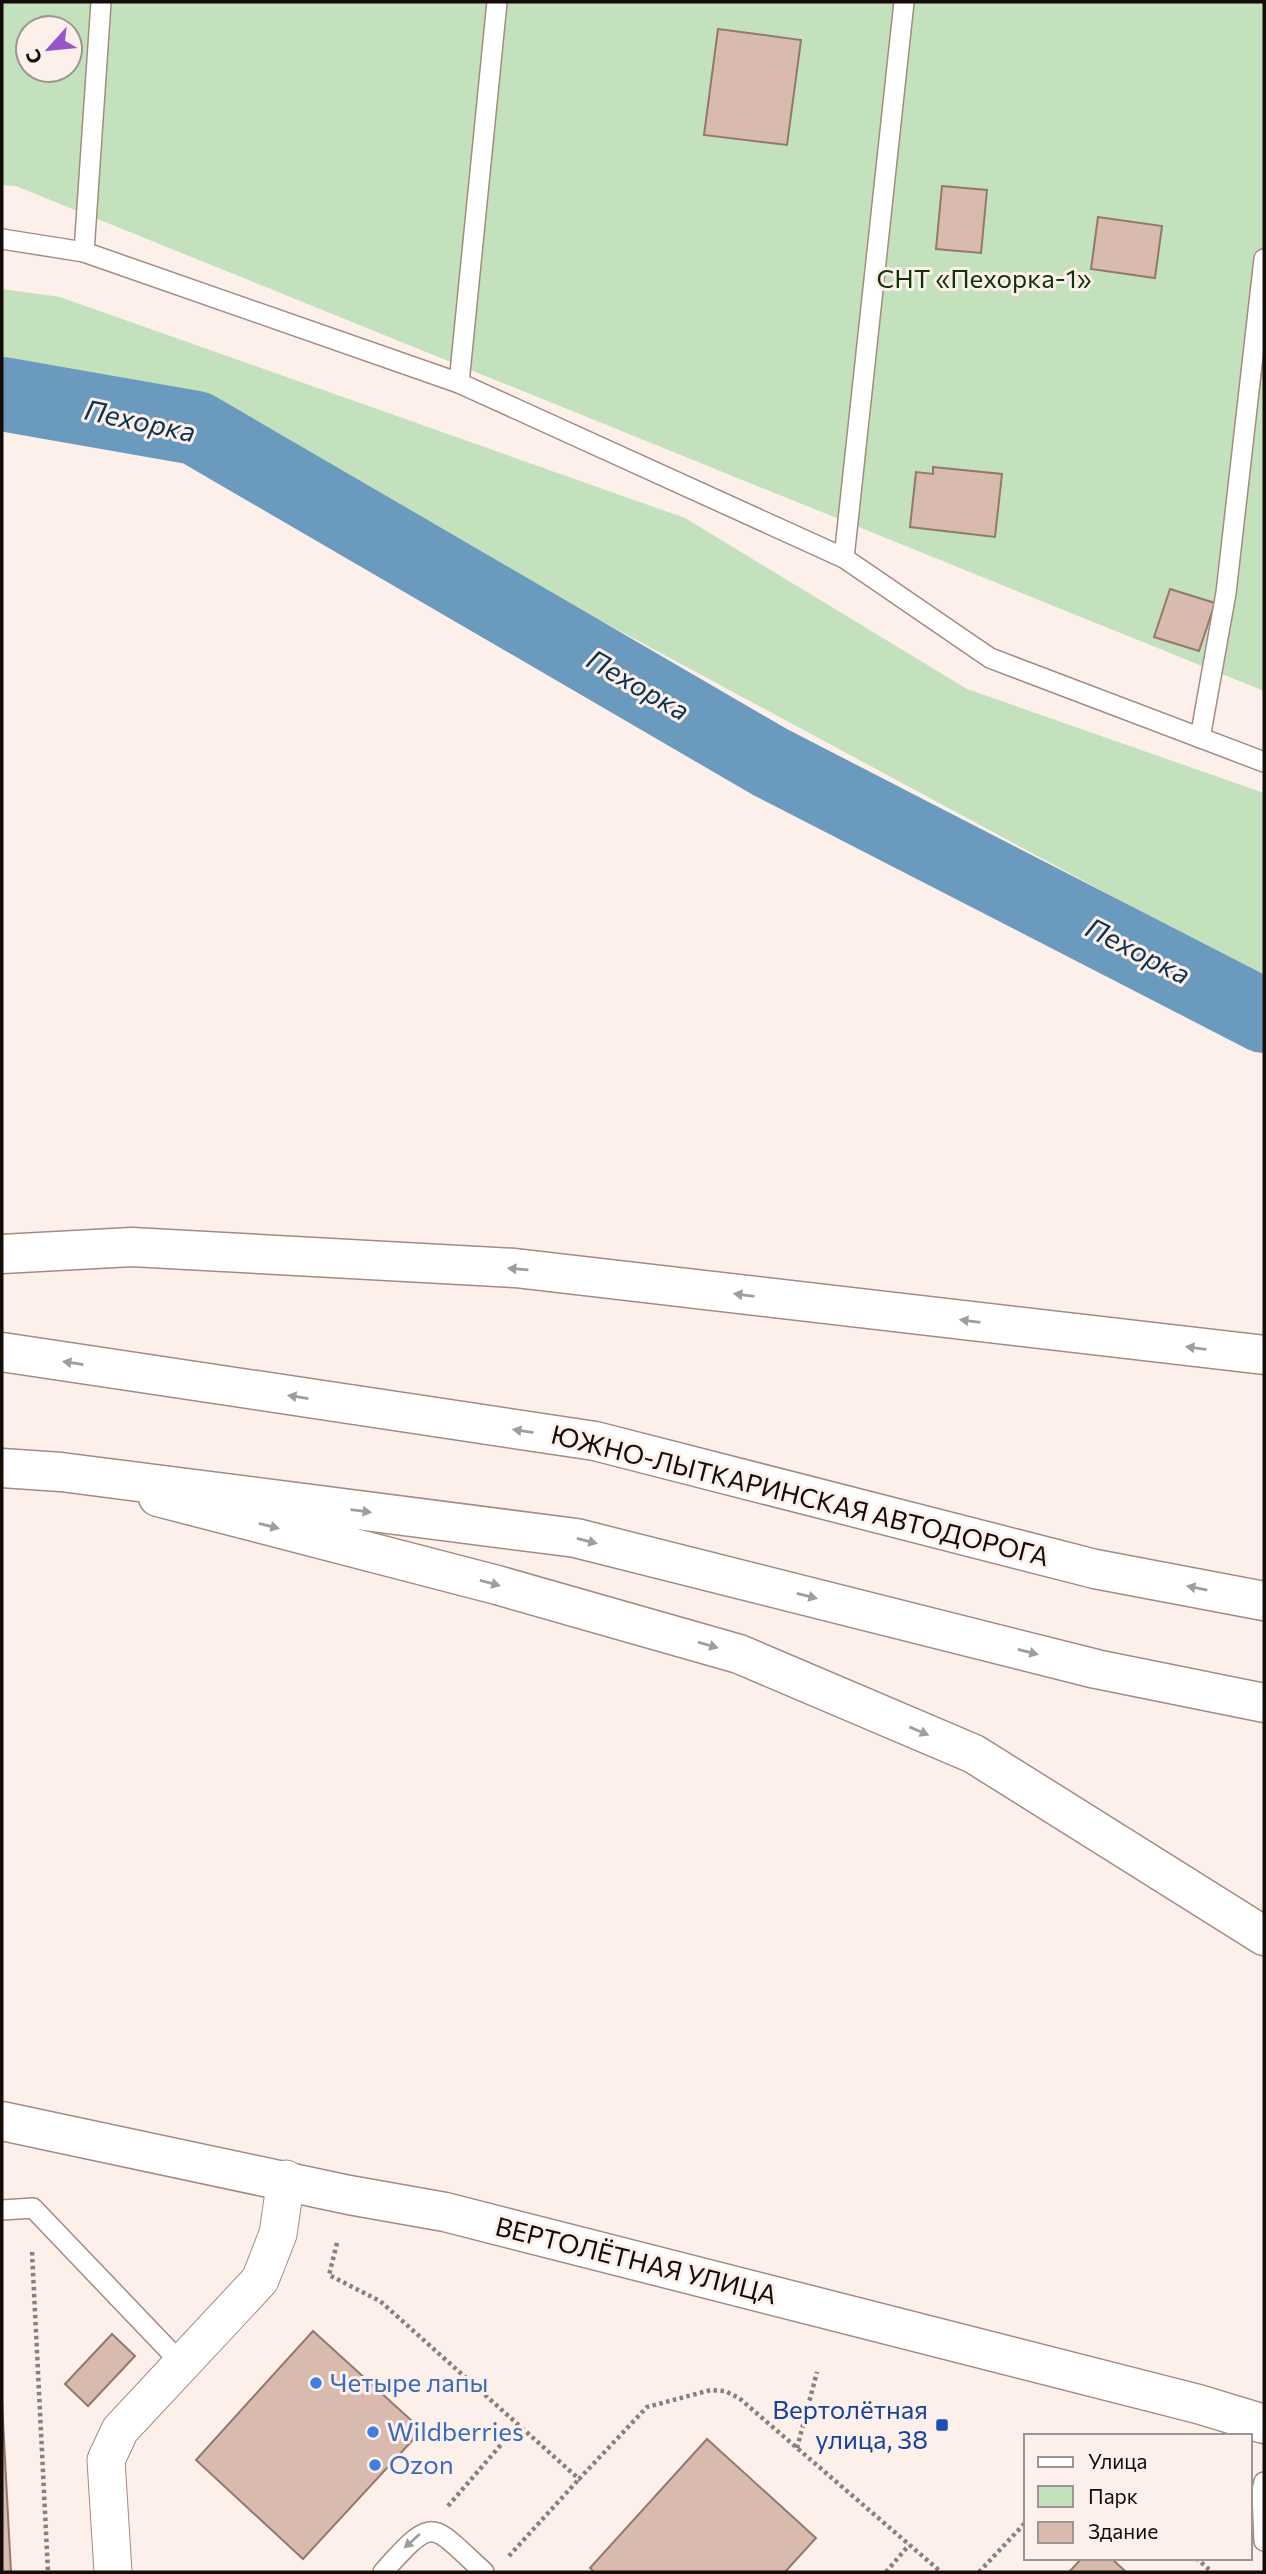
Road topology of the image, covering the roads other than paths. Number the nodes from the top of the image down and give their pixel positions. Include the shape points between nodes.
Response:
1 (101, 2) edge
2 (497, 2) edge
3 (904, 2) edge
4 (2, 239) edge
5 (84, 252) junction
6 (1264, 259) edge
7 (458, 383) junction
8 (844, 558) junction
9 (1200, 738) junction
10 (1264, 762) edge
11 (2, 1254) edge
12 (2, 1352) edge
13 (1264, 1355) edge
14 (2, 1468) edge
15 (61, 1472) junction
16 (1264, 1601) edge
17 (1264, 1703) edge
18 (1264, 1936) edge
19 (2, 2121) edge
20 (286, 2179) junction
21 (2, 2210) edge
22 (181, 2364) junction
23 (1264, 2424) edge
24 (1264, 2482) edge
25 (1264, 2541) edge
26 (113, 2572) edge
27 (383, 2572) edge
28 (484, 2572) edge

1 - 5 lane
2 - 7 lane
3 - 8 lane
4 - 5 lane
5 - 7 lane
6 - 9 lane via 1226,593
7 - 8 lane
8 - 9 lane via 990,658
9 - 10 lane
13 -> 11 main road via 515,1268 132,1247
16 -> 12 main road, ЮЖНО-ЛЫТКАРИНСКАЯ АВТОДОРОГА via 1095,1569 595,1441
14 - 15 main road
15 -> 17 main road via 576,1538 1096,1669
15 -> 18 main road via 497,1584 739,1654 974,1754
19 - 20 main road, ВЕРТОЛЁТНАЯ УЛИЦА
20 - 22 street via 278,2234 260,2280
20 - 23 main road, ВЕРТОЛЁТНАЯ УЛИЦА via 459,2215
21 - 22 lane via 33,2208
22 - 26 street via 120,2430 106,2460
24 - 25 lane
28 -> 27 lane via 441,2533 427,2530 414,2537

